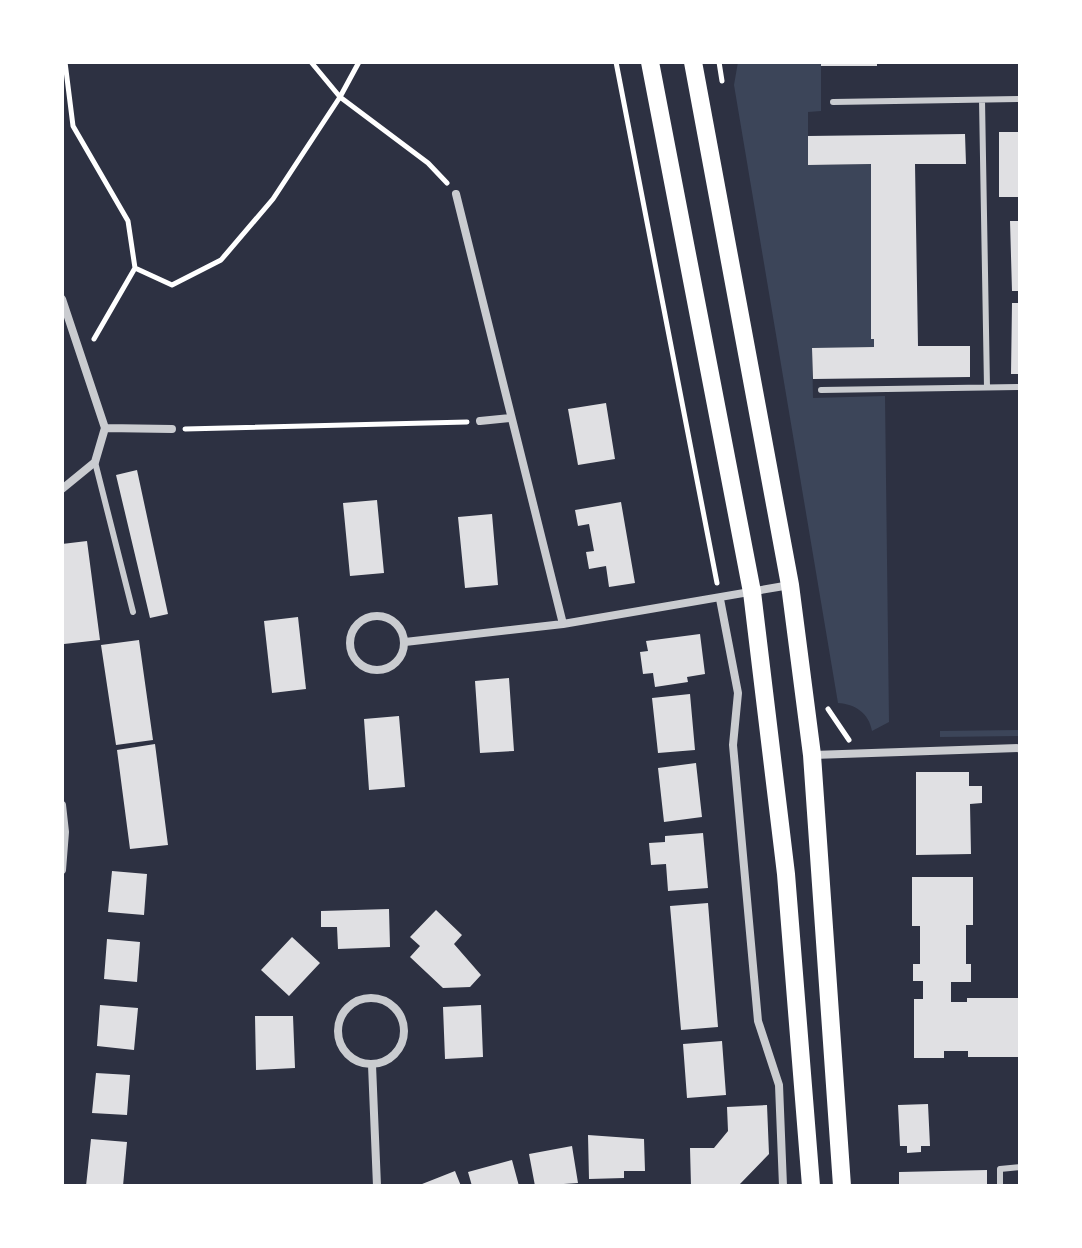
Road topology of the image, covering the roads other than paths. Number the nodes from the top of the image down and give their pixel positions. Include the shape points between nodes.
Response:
1 (650, 62) edge
2 (693, 62) edge
3 (1020, 99) edge
4 (982, 100) junction
5 (833, 102) dead end
6 (456, 194) road end
7 (62, 299) edge
8 (987, 387) junction
9 (1020, 387) edge
10 (821, 390) dead end
11 (511, 418) junction
12 (480, 421) road end
13 (105, 428) junction
14 (172, 429) road end
15 (95, 462) junction
16 (62, 489) edge
17 (790, 585) junction
18 (752, 592) junction
19 (720, 599) junction
20 (133, 612) dead end
21 (563, 624) junction
22 (405, 642) junction
23 (1020, 748) edge
24 (812, 755) junction
25 (62, 805) edge
26 (62, 870) edge
27 (372, 1065) junction
28 (1020, 1167) edge
29 (377, 1186) edge
30 (783, 1186) edge
31 (811, 1186) edge
32 (842, 1186) edge
33 (1000, 1186) edge

1 - 18 main road
2 - 17 main road
3 - 4 lane
4 - 5 lane
4 - 8 lane
6 - 11 street
7 - 13 street
8 - 9 lane
8 - 10 lane
11 - 12 street
11 - 21 street
13 - 14 street
13 - 15 street
15 - 16 street
15 - 20 lane
17 - 18 street
17 - 24 main road
18 - 19 street
18 - 31 main road via 786,874
19 - 21 street
19 - 30 street via 738,693 733,745 758,1021 779,1085
21 - 22 street
22 - 22 street via 393,666 376,671 353,658 349,640 365,618 383,616 398,625
23 - 24 street
24 - 32 main road
25 - 26 street
27 - 27 street via 348,1056 337,1032 346,1008 370,998 394,1007 405,1031 395,1054
27 - 29 street
28 - 33 lane via 1000,1169

